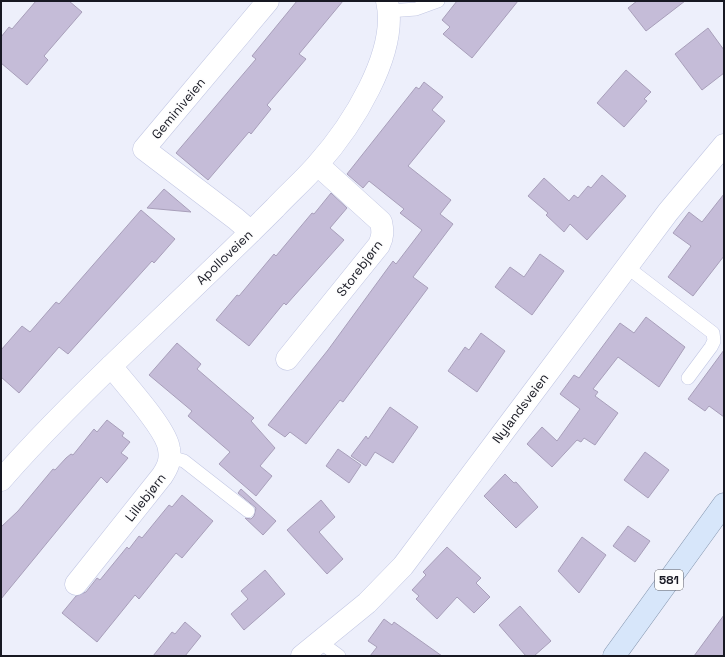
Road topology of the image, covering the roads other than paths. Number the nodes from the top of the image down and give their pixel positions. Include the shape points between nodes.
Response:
1 (268, 1) edge
2 (438, 1) edge
3 (388, 6) edge
4 (724, 145) edge
5 (318, 165) junction
6 (251, 232) junction
7 (626, 267) junction
8 (287, 359) dead end
9 (111, 366) junction
10 (688, 378) dead end
11 (170, 457) junction
12 (1, 480) edge
13 (724, 504) edge
14 (248, 511) dead end
15 (76, 584) dead end
16 (320, 642) junction
17 (302, 656) edge
18 (339, 656) edge
19 (614, 656) edge

1 - 6 street, Geminiveien via 144,149
2 - 3 lane via 416,9
3 - 5 street, Apolloveien via 386,47 371,82 348,124
4 - 7 street, Nylandsveien
5 - 6 street, Apolloveien
5 - 8 street, Storebjørn via 381,222 382,238
6 - 9 street, Apolloveien
7 - 10 lane via 713,334 714,341 711,347
7 - 16 street, Nylandsveien via 403,566 376,594
9 - 11 street, Lillebjørn via 160,429 168,442
9 - 12 street, Apolloveien
11 - 14 lane via 184,461
11 - 15 street, Lillebjørn via 162,476
13 - 19 main road, 581
16 - 17 street, Nylandsveien
16 - 18 lane

